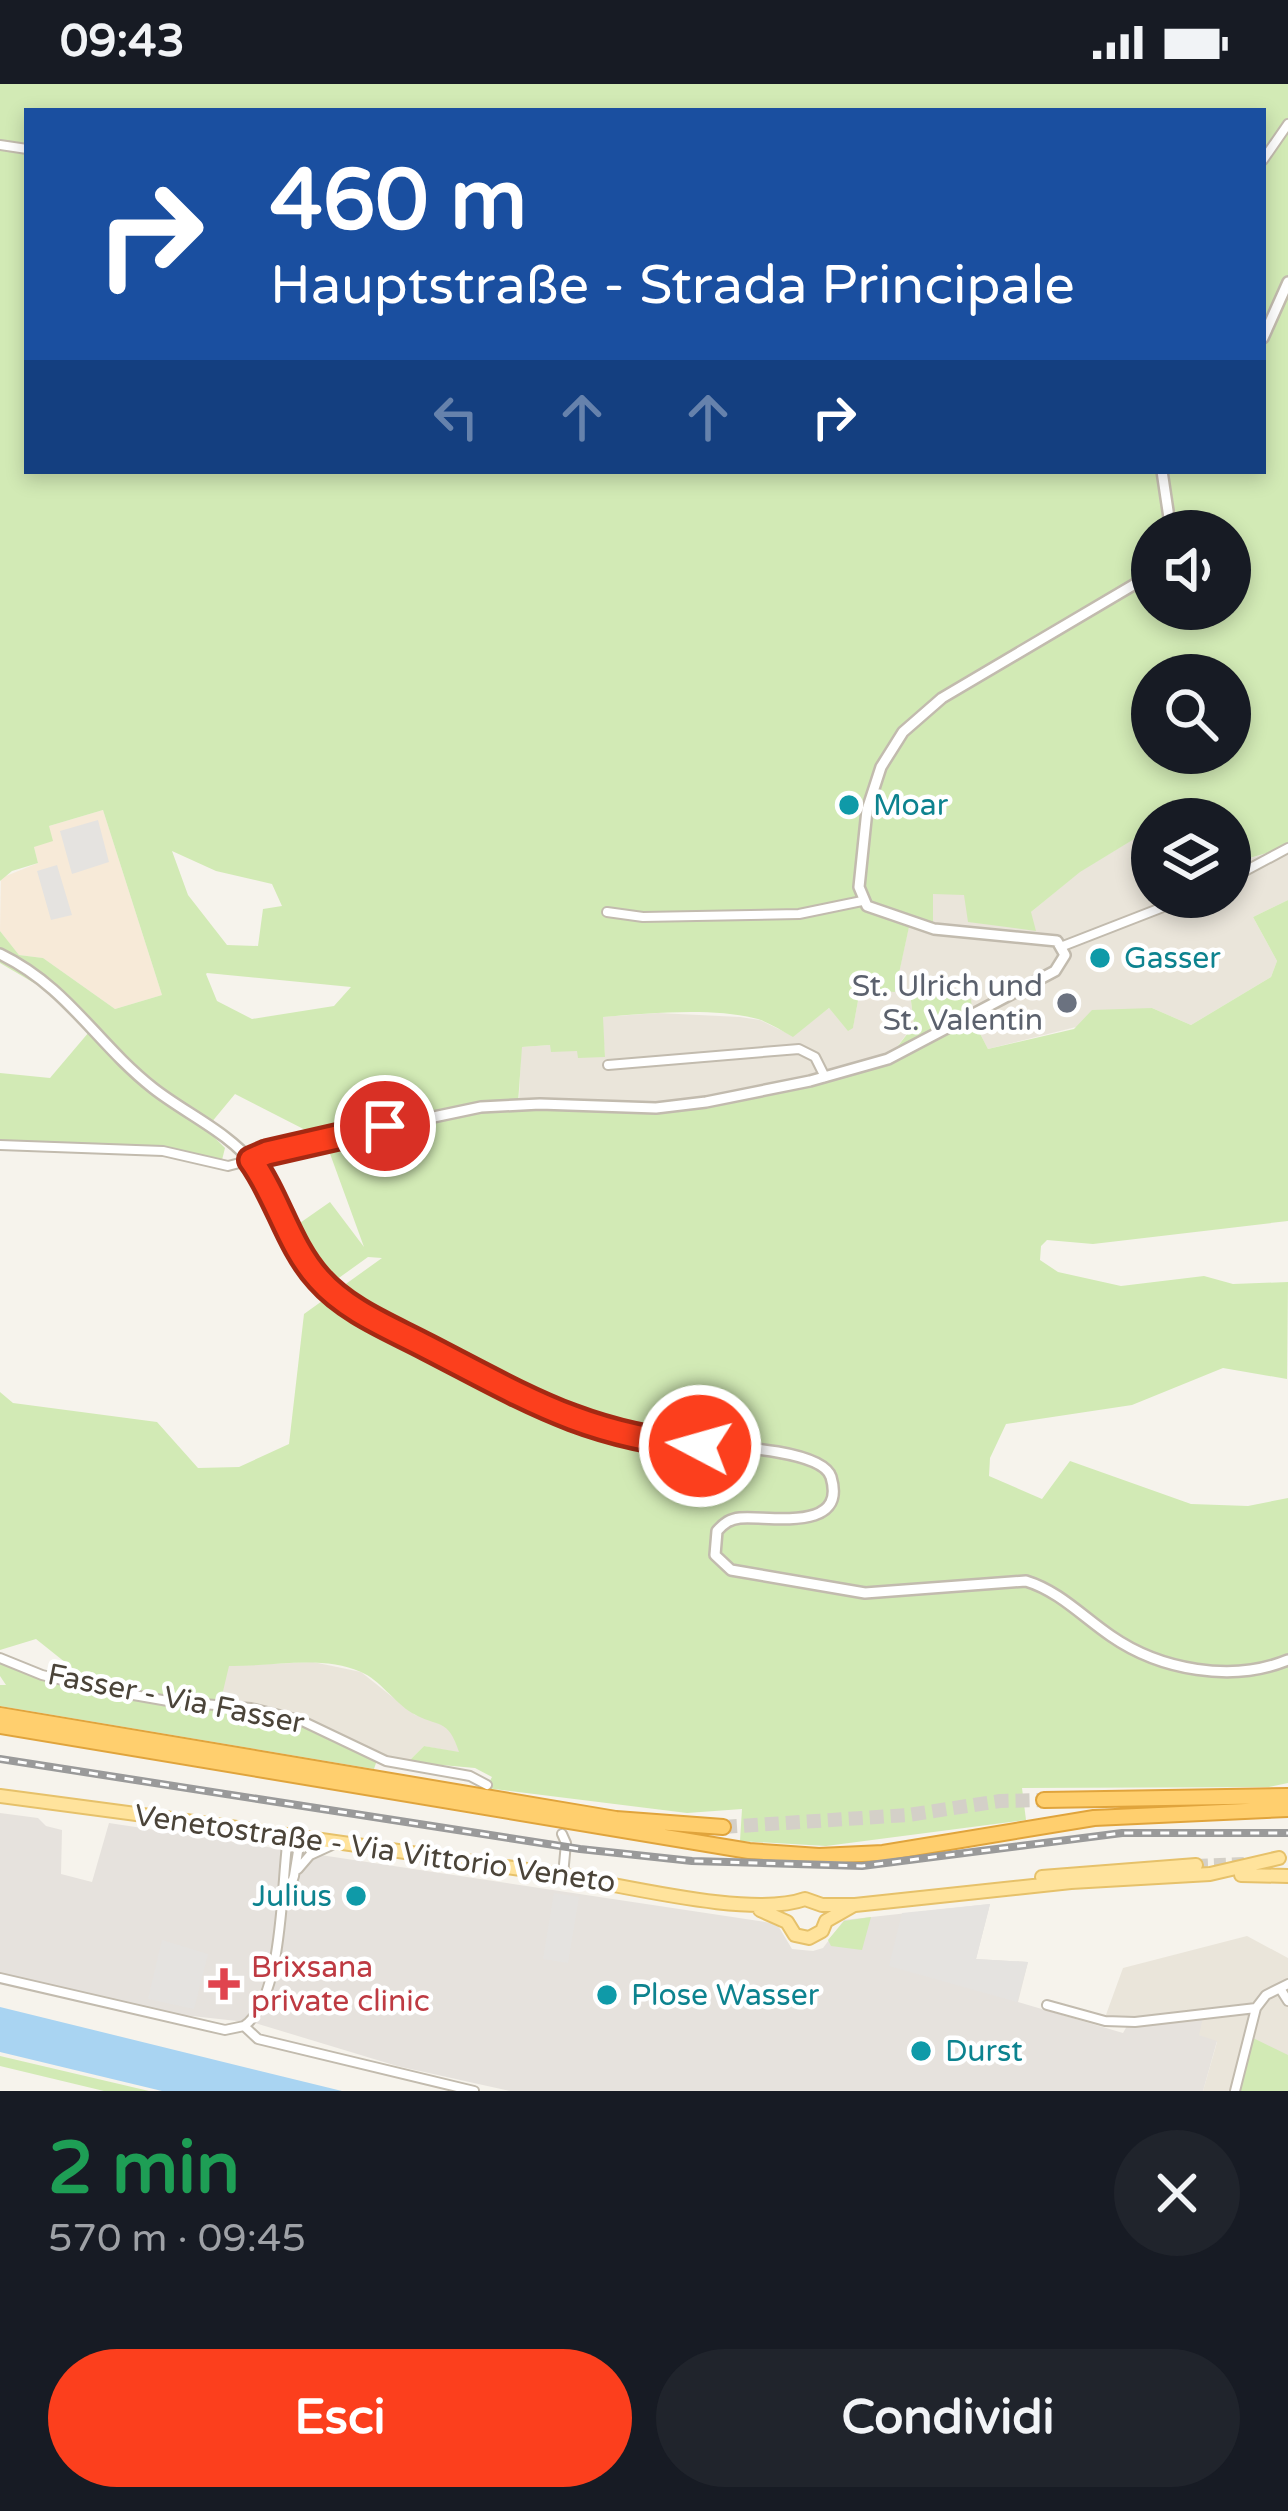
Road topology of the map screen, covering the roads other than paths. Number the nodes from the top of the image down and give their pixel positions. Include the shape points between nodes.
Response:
1 (1288, 124) edge
2 (1266, 156) edge
3 (1288, 282) edge
4 (1266, 331) edge
5 (1162, 474) edge
6 (1168, 510) edge
7 (1131, 586) edge
8 (1288, 848) edge
9 (1251, 868) edge
10 (862, 901) junction
11 (608, 912) dead end
12 (1135, 918) edge
13 (1063, 946) junction
14 (0, 954) edge
15 (608, 1065) dead end
16 (825, 1077) junction
17 (0, 1145) edge
18 (251, 1160) junction
19 (0, 1658) edge
20 (1288, 1660) edge
21 (0, 1715) edge
22 (0, 1726) edge
23 (487, 1784) dead end
24 (0, 1796) edge
25 (1288, 1796) edge
26 (1044, 1800) tunnel mouth
27 (1288, 1809) edge
28 (722, 1827) tunnel mouth
29 (562, 1834) dead end
30 (294, 1838) junction
31 (334, 1844) junction
32 (1279, 1858) dead end
33 (1196, 1865) tunnel mouth
34 (1210, 1874) junction
35 (562, 1875) junction
36 (295, 1876) junction
37 (1288, 1876) edge
38 (963, 1893) junction
39 (794, 1904) junction
40 (855, 1904) junction
41 (750, 1906) junction
42 (822, 1906) junction
43 (281, 1918) junction
44 (826, 1921) junction
45 (787, 1922) junction
46 (0, 1978) edge
47 (1284, 1987) edge
48 (1288, 2001) edge
49 (1047, 2005) dead end
50 (1256, 2008) junction
51 (244, 2026) junction
52 (473, 2091) edge
53 (1235, 2091) edge

1 - 2 street
3 - 4 street
5 - 6 street
7 - 10 street via 956,689 903,732 872,790 860,855
8 - 9 street
10 - 11 street via 799,914
10 - 13 street via 924,927
12 - 13 street
13 - 16 street via 1055,970 888,1059
14 - 18 street via 60,992 152,1087
15 - 16 street via 799,1049 815,1057
16 - 18 street via 656,1108 481,1107
17 - 18 street via 163,1151 228,1166
18 - 20 street via 316,1277 355,1309 596,1428 821,1463 832,1489 815,1515 738,1518 717,1531 716,1555 731,1570 865,1593 1025,1581 1156,1659 1235,1672
19 - 23 street, Fasser - Via Fasser via 99,1689 300,1720 386,1761
21 - 28 highway via 616,1819
22 - 27 highway via 790,1855 883,1853 1120,1816
24 - 30 main road, Venetostraße - Via Vittorio Veneto
25 - 26 highway
29 - 35 street
30 - 31 main road, Venetostraße - Via Vittorio Veneto
30 - 36 street
30 - 43 street
31 - 35 main road, Venetostraße - Via Vittorio Veneto
31 - 36 street via 310,1855
32 - 34 main road
33 - 38 main road via 1074,1872
34 - 37 main road
34 - 38 main road, Venetostraße - Via Vittorio Veneto
35 - 41 main road, Venetostraße - Via Vittorio Veneto
36 - 43 street
38 - 40 main road, Venetostraße - Via Vittorio Veneto
39 - 41 main road, Venetostraße - Via Vittorio Veneto
39 - 42 main road, Venetostraße - Via Vittorio Veneto
39 - 45 main road
40 - 42 main road, Venetostraße - Via Vittorio Veneto
40 - 44 main road, Venetostraße - Via Vittorio Veneto
41 - 45 main road, Venetostraße - Via Vittorio Veneto
42 - 44 main road
43 - 51 street via 262,2005
44 - 45 main road, Venetostraße - Via Vittorio Veneto via 809,1938
46 - 51 street via 225,2030
47 - 48 street
47 - 50 street
49 - 50 street via 1135,2022
50 - 53 street
51 - 52 street via 259,2039

